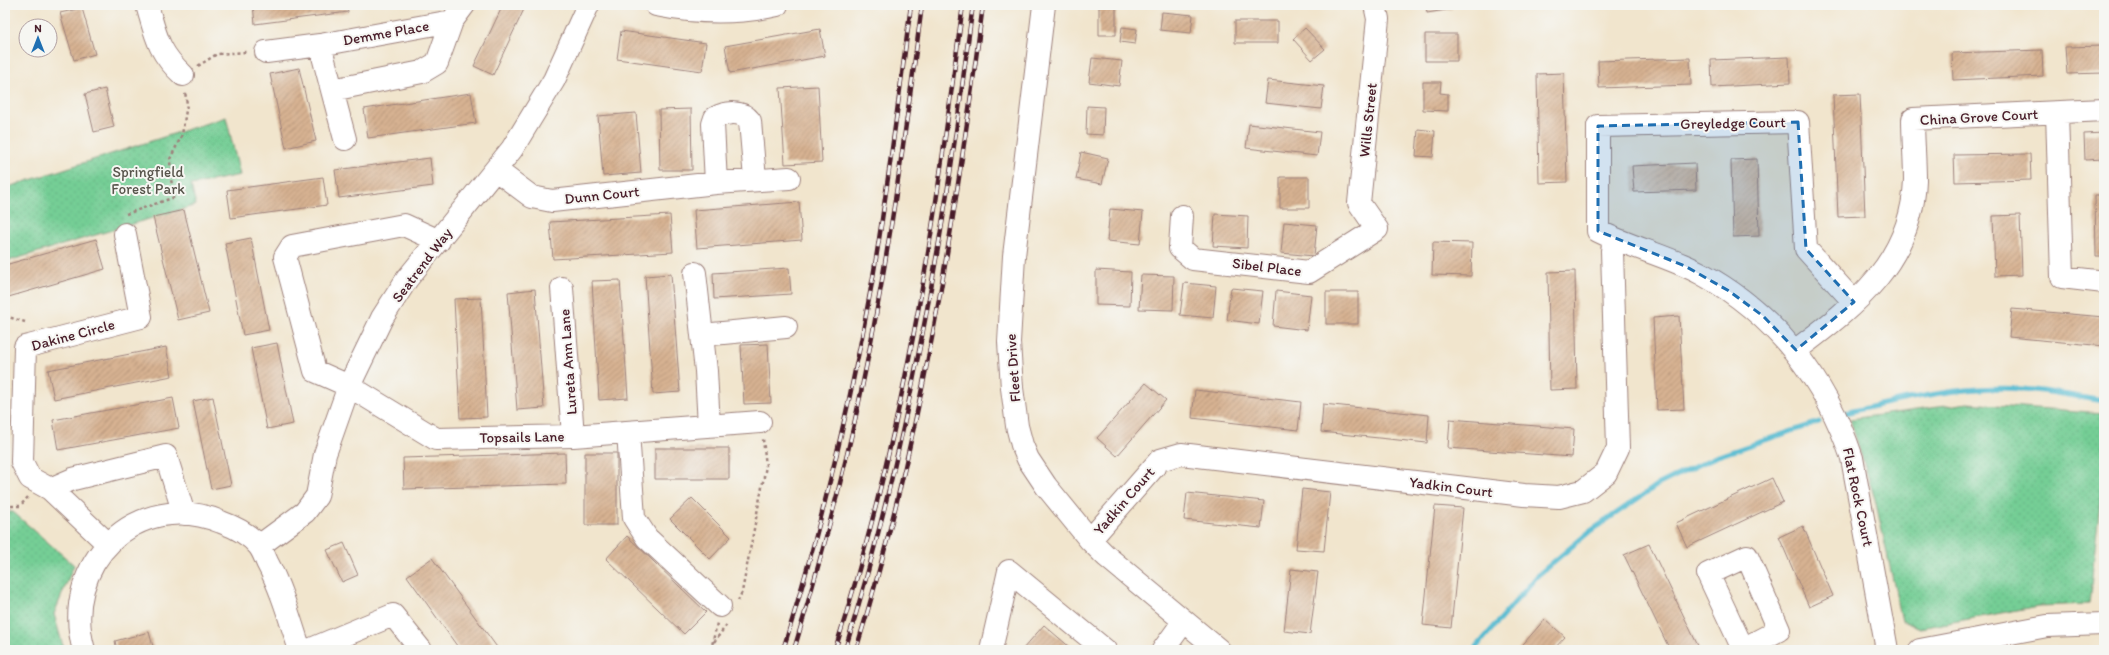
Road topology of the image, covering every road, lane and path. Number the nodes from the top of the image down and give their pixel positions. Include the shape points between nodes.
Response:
1 (147, 5) edge
2 (588, 5) edge
3 (656, 5) edge
4 (777, 5) edge
5 (1044, 5) edge
6 (1375, 5) edge
7 (458, 13) edge
8 (320, 45) junction
9 (266, 52) joint
10 (183, 75) junction
11 (332, 90) junction
12 (2104, 110) edge
13 (2057, 113) junction
14 (345, 139) dead end
15 (496, 170) junction
16 (789, 178) dead end
17 (755, 179) junction
18 (716, 183) junction
19 (1182, 216) dead end
20 (1377, 229) joint
21 (125, 234) joint
22 (1606, 235) junction
23 (439, 241) junction
24 (695, 273) dead end
25 (2104, 282) edge
26 (562, 288) dead end
27 (1854, 302) junction
28 (5, 316) edge
29 (25, 322) dead end
30 (786, 327) dead end
31 (702, 334) junction
32 (1796, 350) junction
33 (349, 386) junction
34 (760, 422) joint
35 (709, 426) junction
36 (628, 432) junction
37 (574, 436) junction
38 (50, 489) junction
39 (184, 514) junction
40 (1090, 540) junction
41 (108, 544) junction
42 (259, 546) junction
43 (729, 611) junction
44 (1184, 620) junction
45 (2104, 624) edge
46 (714, 642) junction
47 (84, 650) edge
48 (300, 650) edge
49 (309, 650) edge
50 (422, 650) edge
51 (711, 650) edge
52 (991, 650) edge
53 (1105, 650) edge
54 (1163, 650) edge
55 (1219, 650) edge
56 (1888, 650) edge
57 (1920, 650) edge

1 - 10 street via 162,52
2 - 15 street, Seatrend Way via 554,80
3 - 4 street via 712,12
5 - 40 street, Fleet Drive via 1012,277 1012,388 1017,426 1028,459 1046,486
6 - 20 street, Wills Street via 1378,18 1359,203
7 - 8 street, Demme Place
7 - 11 street, Demme Place via 437,63 422,72
8 - 9 street, Demme Place
8 - 11 street
9 - 10 path via 217,54
10 - 21 path via 187,104 182,135 170,159 175,197 125,215
11 - 14 street
12 - 13 street, China Grove Court
13 - 25 street, China Grove Court via 2062,277
13 - 27 street, China Grove Court via 1913,119 1915,180 1907,224 1890,263 1867,291
15 - 18 street, Dunn Court via 532,197 552,201
15 - 23 street, Seatrend Way
16 - 17 street, Dunn Court
17 - 18 street, Dunn Court
17 - 18 street via 750,121 740,113 720,115 715,118 713,124
19 - 20 street, Sibel Place via 1180,248 1193,259 1309,272
21 - 38 street, Dakine Circle via 142,317 25,347 22,462 30,478
22 - 27 street, Greyledge Court via 1598,126 1798,122 1806,249
22 - 32 street, Flat Rock Court via 1702,274 1763,316
22 - 40 street, Yadkin Court via 1612,251 1618,448 1606,473 1583,491 1559,498 1524,495 1181,454 1160,460
23 - 33 street, Seatrend Way via 407,279 382,318
23 - 33 street, Topsails Lane via 404,225 292,246 285,257 315,371
24 - 31 street
26 - 37 street, Lureta Ann Lane
27 - 32 street, China Grove Court
28 - 29 path
30 - 31 street
31 - 35 street
32 - 56 street, Flat Rock Court via 1828,400 1852,458
33 - 37 street, Topsails Lane via 436,439
33 - 42 street, Seatrend Way via 325,454 317,496 304,512
34 - 35 street, Topsails Lane
34 - 43 path via 766,466 742,592
35 - 36 street, Topsails Lane
36 - 37 street, Topsails Lane
36 - 43 street via 634,518 647,538
38 - 39 street via 73,479 166,456
38 - 41 street, Dakine Circle
39 - 41 street via 174,513 151,518 131,527
39 - 42 street via 209,517 227,524
40 - 44 street, Fleet Drive
41 - 47 street via 97,557 84,582 79,600 78,625
42 - 48 street via 278,583
43 - 46 path
43 - 46 path
44 - 54 street
44 - 55 street, Fleet Drive
45 - 57 street via 2047,626
46 - 51 path
49 - 50 street via 393,615
52 - 53 street via 1009,571

